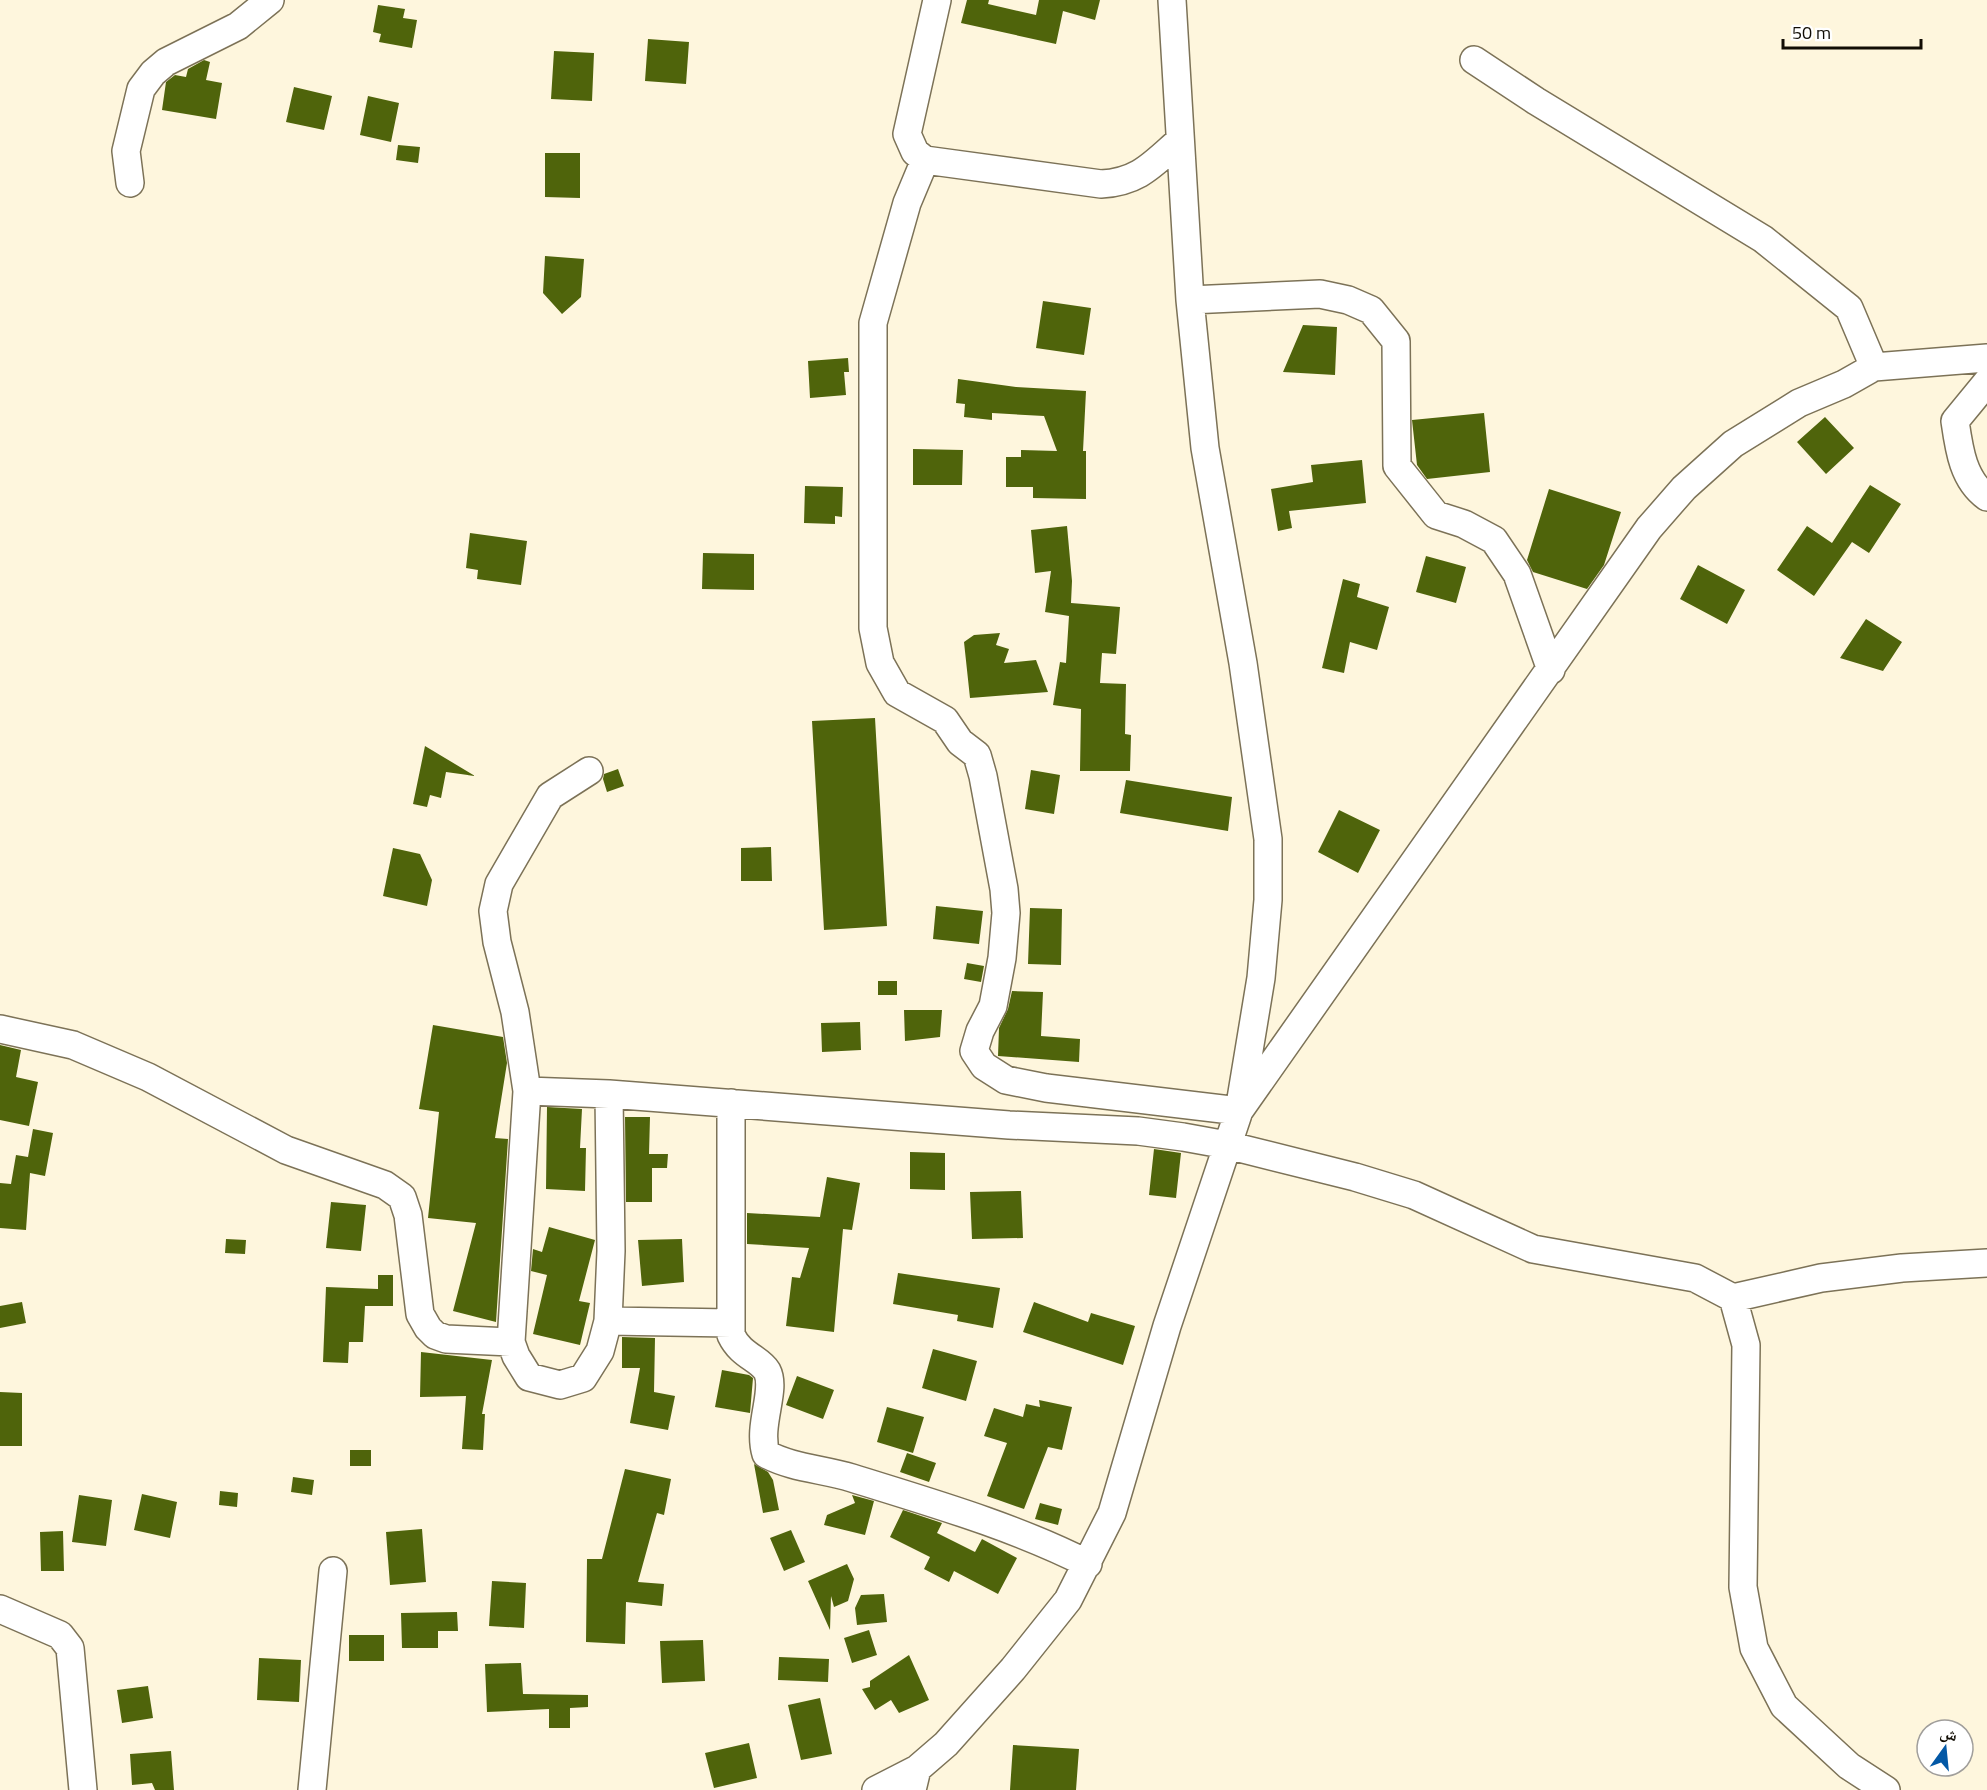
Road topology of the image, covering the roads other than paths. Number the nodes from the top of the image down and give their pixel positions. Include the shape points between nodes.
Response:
1 (270, 0) edge
2 (937, 0) edge
3 (1172, 0) edge
4 (1474, 60) dead end
5 (1179, 142) junction
6 (925, 160) junction
7 (130, 183) dead end
8 (1190, 300) junction
9 (1987, 358) edge
10 (1874, 367) junction
11 (1987, 382) edge
12 (1987, 497) edge
13 (1551, 670) junction
14 (589, 771) dead end
15 (0, 1029) edge
16 (527, 1091) junction
17 (609, 1094) junction
18 (731, 1103) junction
19 (1239, 1111) junction
20 (1227, 1145) junction
21 (1987, 1263) edge
22 (1733, 1298) junction
23 (608, 1321) junction
24 (731, 1323) junction
25 (511, 1342) junction
26 (1088, 1564) junction
27 (333, 1571) dead end
28 (0, 1609) edge
29 (915, 1779) edge
30 (83, 1790) edge
31 (312, 1790) edge
32 (876, 1790) edge
33 (1886, 1790) edge

1 - 7 street via 238,26 166,62 153,73 141,89 126,151
2 - 6 street via 907,134 915,152
3 - 5 street
4 - 10 street via 1763,239 1849,308
5 - 6 street via 1144,172 1111,184
5 - 8 street
6 - 19 street via 907,203 873,323 873,628 880,663 897,693 945,720 960,742 977,755 983,776 1006,913 993,1006 974,1051 984,1066 1005,1080
8 - 13 street via 1320,294 1371,310 1396,341 1397,466 1436,515 1494,540 1516,574
8 - 19 street via 1205,448 1243,663 1268,839 1268,900 1261,978
9 - 10 street
10 - 13 street via 1799,403 1733,444 1684,488 1649,528
11 - 12 street via 1955,421 1960,458 1979,492
13 - 19 street
14 - 16 street via 550,796 499,884 493,911
15 - 25 street via 73,1045 148,1077 286,1150 385,1185 402,1197 408,1215 420,1314 428,1328 446,1339
16 - 17 street
16 - 25 street
17 - 18 street
17 - 23 street
18 - 20 street via 1138,1131
18 - 24 street
19 - 20 street
20 - 22 street via 1414,1195 1533,1249 1695,1278
20 - 26 street via 1167,1326 1112,1514
21 - 22 street via 1821,1278
22 - 33 street via 1746,1346 1743,1587 1754,1648 1784,1706 1850,1766
23 - 24 street
23 - 25 street via 600,1352 583,1378 560,1384 529,1377
24 - 26 street via 735,1342 742,1353 766,1370 771,1386 761,1438 765,1454 783,1463 831,1472 952,1509 1048,1544
26 - 29 street via 1068,1600 1013,1669
27 - 31 street
28 - 30 street via 60,1635 70,1648
29 - 32 street

